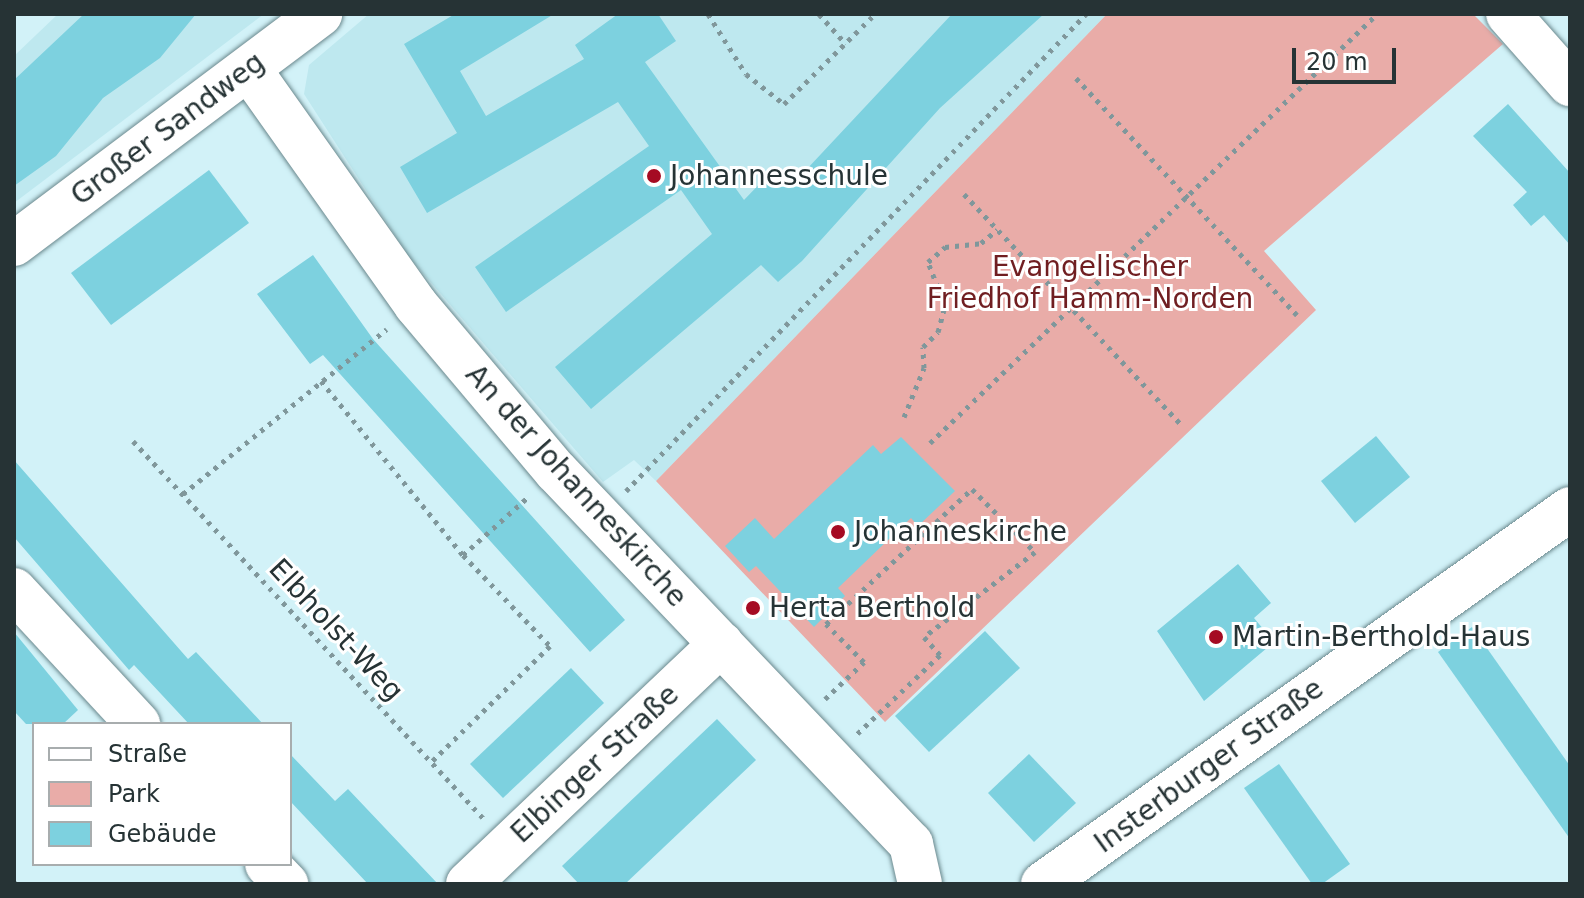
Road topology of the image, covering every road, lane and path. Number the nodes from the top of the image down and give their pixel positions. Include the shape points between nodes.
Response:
1 (320, 14) edge
2 (708, 14) edge
3 (819, 14) edge
4 (875, 14) edge
5 (1086, 14) edge
6 (1377, 14) edge
7 (1508, 14) edge
8 (846, 44) junction
9 (249, 69) junction
10 (1076, 78) dead end
11 (1570, 84) edge
12 (964, 194) dead end
13 (1188, 197) junction
14 (997, 230) junction
15 (14, 244) edge
16 (416, 305) junction
17 (1072, 309) junction
18 (1297, 315) dead end
19 (321, 381) junction
20 (904, 417) dead end
21 (1182, 425) dead end
22 (133, 441) dead end
23 (930, 443) dead end
24 (556, 471) junction
25 (183, 494) junction
26 (1570, 509) edge
27 (600, 518) junction
28 (463, 555) junction
29 (14, 590) edge
30 (721, 644) junction
31 (136, 722) edge
32 (799, 725) junction
33 (831, 758) junction
34 (431, 762) junction
35 (509, 846) junction
36 (269, 866) edge
37 (286, 884) edge
38 (468, 884) edge
39 (920, 884) edge
40 (1043, 884) edge

1 - 9 street, Großer Sandweg
2 - 8 path via 746,74 784,104
3 - 8 path
4 - 8 path
5 - 27 path
6 - 13 path
7 - 11 street
9 - 15 street, Großer Sandweg
9 - 16 street, An der Johanneskirche
10 - 13 path
12 - 14 path
13 - 17 path
13 - 18 path
14 - 17 path
14 - 20 path via 981,243 945,247 928,262 945,306 938,332 923,347 924,368
16 - 19 path
16 - 24 street, An der Johanneskirche
17 - 21 path
17 - 23 path
19 - 25 path
19 - 28 path
22 - 25 path, Elbholst-Weg
24 - 27 street, An der Johanneskirche
24 - 28 path
25 - 34 path, Elbholst-Weg
26 - 40 street, Insterburger Straße
27 - 30 street, An der Johanneskirche
28 - 34 path via 550,646
29 - 31 street
30 - 32 street, An der Johanneskirche
30 - 35 street, Elbinger Straße
32 - 33 street, An der Johanneskirche
32 - 33 path via 864,662 826,624 972,489 1035,552 924,637 940,655
33 - 39 street, An der Johanneskirche via 911,844
34 - 35 path, Elbholst-Weg
35 - 38 street, Elbinger Straße
36 - 37 street

